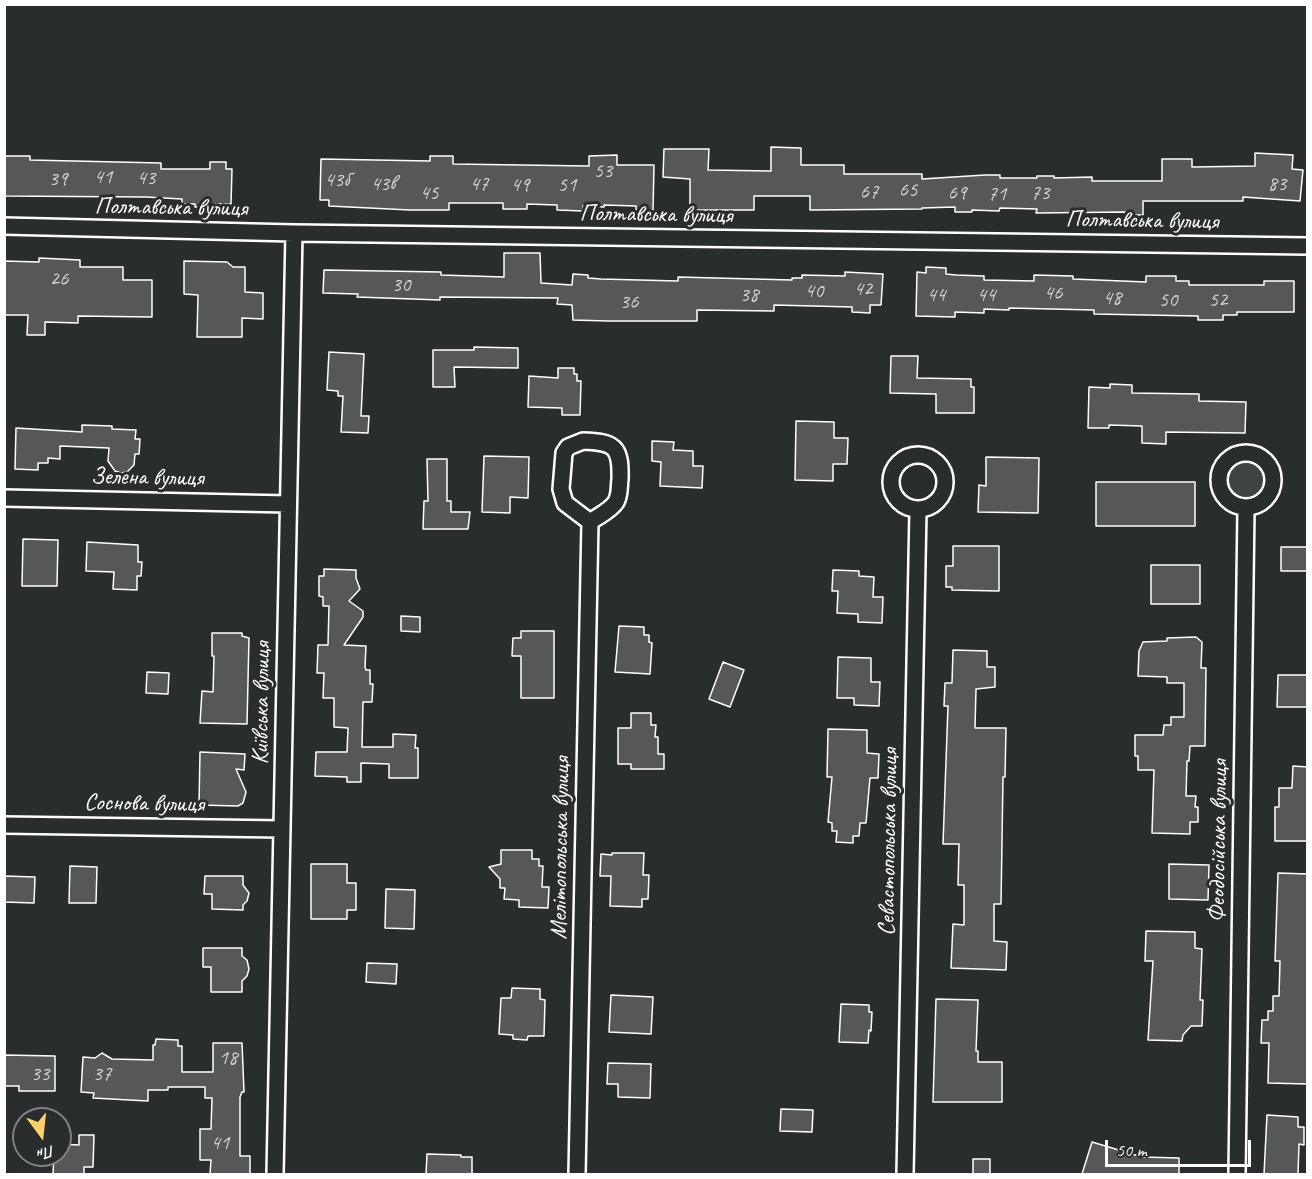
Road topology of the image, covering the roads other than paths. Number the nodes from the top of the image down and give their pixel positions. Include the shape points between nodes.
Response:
1 (4, 226) edge
2 (294, 233) junction
3 (1308, 246) edge
4 (4, 498) edge
5 (288, 504) junction
6 (1246, 508) dead end
7 (918, 510) dead end
8 (590, 522) junction
9 (4, 825) edge
10 (282, 829) junction
11 (275, 1174) edge
12 (577, 1174) edge
13 (905, 1174) edge
14 (1237, 1174) edge

1 - 2 street, Полтавська вулиця
2 - 3 street, Полтавська вулиця
2 - 5 street, Київська вулиця
4 - 5 street, Зелена вулиця
5 - 10 street, Київська вулиця
6 - 14 street, Феодосійська вулиця
7 - 13 street, Севастопольська вулиця
8 - 8 street via 616,501 620,462 609,444 583,441 564,453 561,489 565,503
8 - 12 street, Мелітопольська вулиця
9 - 10 street, Соснова вулиця
10 - 11 street, Київська вулиця

